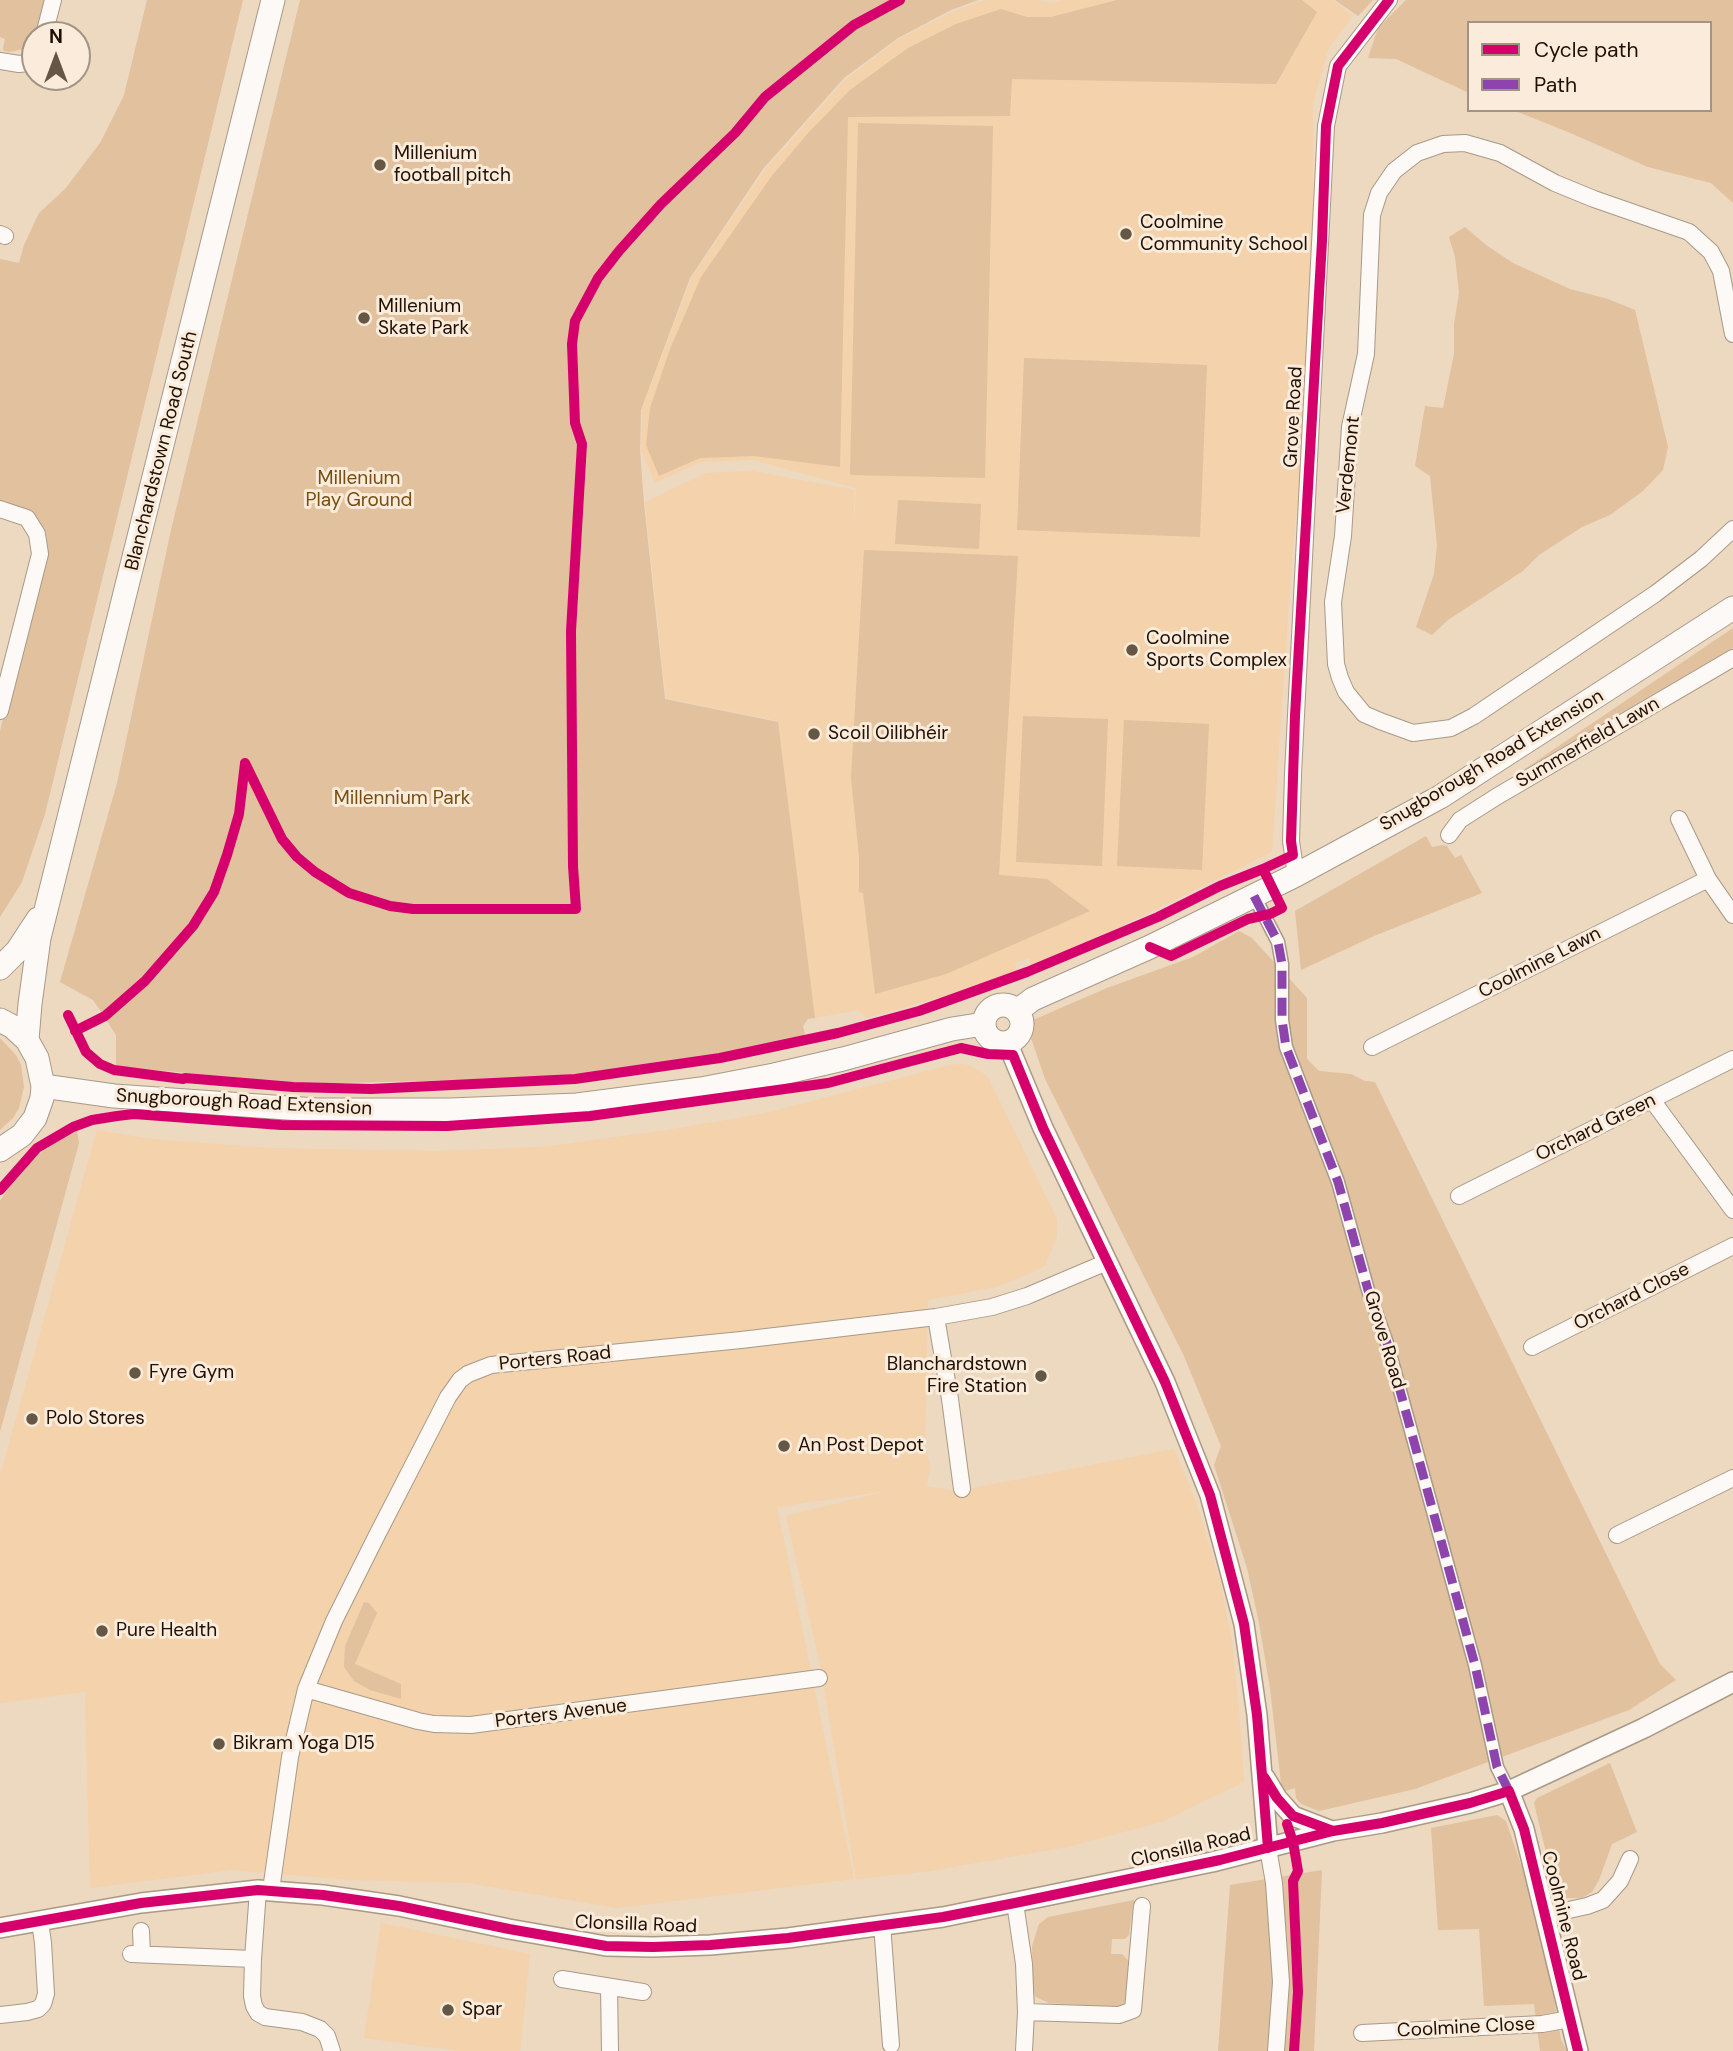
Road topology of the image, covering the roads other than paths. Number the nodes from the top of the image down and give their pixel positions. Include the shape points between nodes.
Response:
1 (53, 0) edge
2 (273, 0) edge
3 (1389, 0) edge
4 (48, 21) edge
5 (0, 61) edge
6 (21, 64) edge
7 (1733, 334) edge
8 (0, 509) edge
9 (1733, 529) edge
10 (1733, 608) edge
11 (1733, 658) edge
12 (3, 688) edge
13 (0, 711) edge
14 (1679, 819) dead end
15 (1449, 835) dead end
16 (1296, 875) junction
17 (1708, 879) junction
18 (1254, 895) junction
19 (49, 901) junction
20 (1733, 915) edge
21 (0, 968) edge
22 (1017, 1011) junction
23 (0, 1020) edge
24 (984, 1024) junction
25 (27, 1040) junction
26 (1007, 1042) junction
27 (1372, 1047) dead end
28 (1733, 1059) edge
29 (43, 1086) junction
30 (1652, 1100) junction
31 (0, 1150) edge
32 (1459, 1196) dead end
33 (1733, 1210) edge
34 (1733, 1246) edge
35 (1107, 1262) junction
36 (936, 1317) junction
37 (1532, 1347) dead end
38 (1733, 1478) edge
39 (962, 1489) dead end
40 (1617, 1535) dead end
41 (819, 1678) dead end
42 (1733, 1682) edge
43 (306, 1689) junction
44 (1262, 1773) junction
45 (1509, 1791) junction
46 (1332, 1832) junction
47 (1268, 1848) junction
48 (1630, 1859) dead end
49 (265, 1890) junction
50 (1015, 1903) junction
51 (1142, 1906) dead end
52 (1546, 1915) junction
53 (40, 1922) junction
54 (882, 1924) junction
55 (0, 1928) edge
56 (141, 1931) dead end
57 (253, 1959) junction
58 (562, 1979) dead end
59 (609, 1987) junction
60 (643, 1992) dead end
61 (1026, 2012) junction
62 (0, 2015) edge
63 (1570, 2019) junction
64 (1362, 2033) dead end
65 (891, 2045) dead end
66 (332, 2051) edge
67 (610, 2051) edge
68 (1024, 2051) edge
69 (1276, 2051) edge
70 (1578, 2051) edge

1 - 4 street
2 - 19 main road, Blanchardstown Road South
3 - 16 street, Grove Road via 1338,66 1326,126 1295,728 1291,841
5 - 6 street
7 - 9 street, Verdemont via 1721,271 1711,252 1689,232 1555,183 1500,153 1465,144 1443,144 1417,153 1394,171 1379,193 1372,215 1366,354 1350,427 1343,536 1333,602 1340,678 1364,714 1395,728 1413,733 1451,728 1655,594
8 - 12 street via 27,518 37,534 40,554
10 - 16 main road, Snugborough Road Extension via 1440,797
11 - 15 street, Summerfield Lawn via 1496,797 1460,820
12 - 13 street
14 - 17 street
16 - 18 main road, Snugborough Road Extension
17 - 20 street
17 - 27 street, Coolmine Lawn
18 - 22 main road, Snugborough Road Extension
18 - 45 street, Grove Road via 1278,942 1286,1048 1338,1182 1387,1343 1475,1665 1497,1767
19 - 21 main road, Blanchardstown Road South via 17,951
19 - 25 main road, Blanchardstown Road South via 37,948
22 - 24 main road via 1000,1004 986,1014
22 - 26 main road via 1020,1031
23 - 25 main road
24 - 26 main road via 989,1037
24 - 29 main road, Snugborough Road Extension via 952,1028 762,1077 577,1105 316,1110 114,1096
25 - 29 main road via 37,1058
26 - 35 street
28 - 30 street, Orchard Green
29 - 31 main road via 35,1118 22,1135
30 - 32 street, Orchard Green
30 - 33 street
34 - 37 street, Orchard Close
35 - 36 street, Porters Road via 1027,1296
35 - 44 street via 1178,1411 1218,1520 1244,1624
36 - 39 street
36 - 43 street, Porters Road via 491,1366 468,1374 448,1397 382,1525
38 - 40 street
41 - 43 street, Porters Avenue via 471,1725 418,1721
42 - 45 street
43 - 49 street, Porters Road
44 - 46 street via 1293,1816
44 - 47 street
45 - 46 street, Clonsilla Road
45 - 52 street, Coolmine Road via 1524,1828
46 - 47 street, Clonsilla Road
47 - 50 street, Clonsilla Road
47 - 69 street via 1281,1982
48 - 52 street via 1620,1881 1603,1900
49 - 53 street, Clonsilla Road via 141,1903
49 - 54 street, Clonsilla Road via 399,1906 606,1946 710,1945
49 - 57 street, Porters Road
50 - 54 street, Clonsilla Road
50 - 61 street
51 - 61 street via 1133,2010 1119,2015
52 - 63 street, Coolmine Road
53 - 55 street, Clonsilla Road
53 - 62 street via 43,2004 27,2012
54 - 65 street
56 - 57 street via 136,1954
57 - 66 street, Porters Road via 252,1996 258,2013 320,2029
58 - 59 street
59 - 60 street
59 - 67 street
61 - 68 street
63 - 64 street, Coolmine Close
63 - 70 street, Coolmine Road

